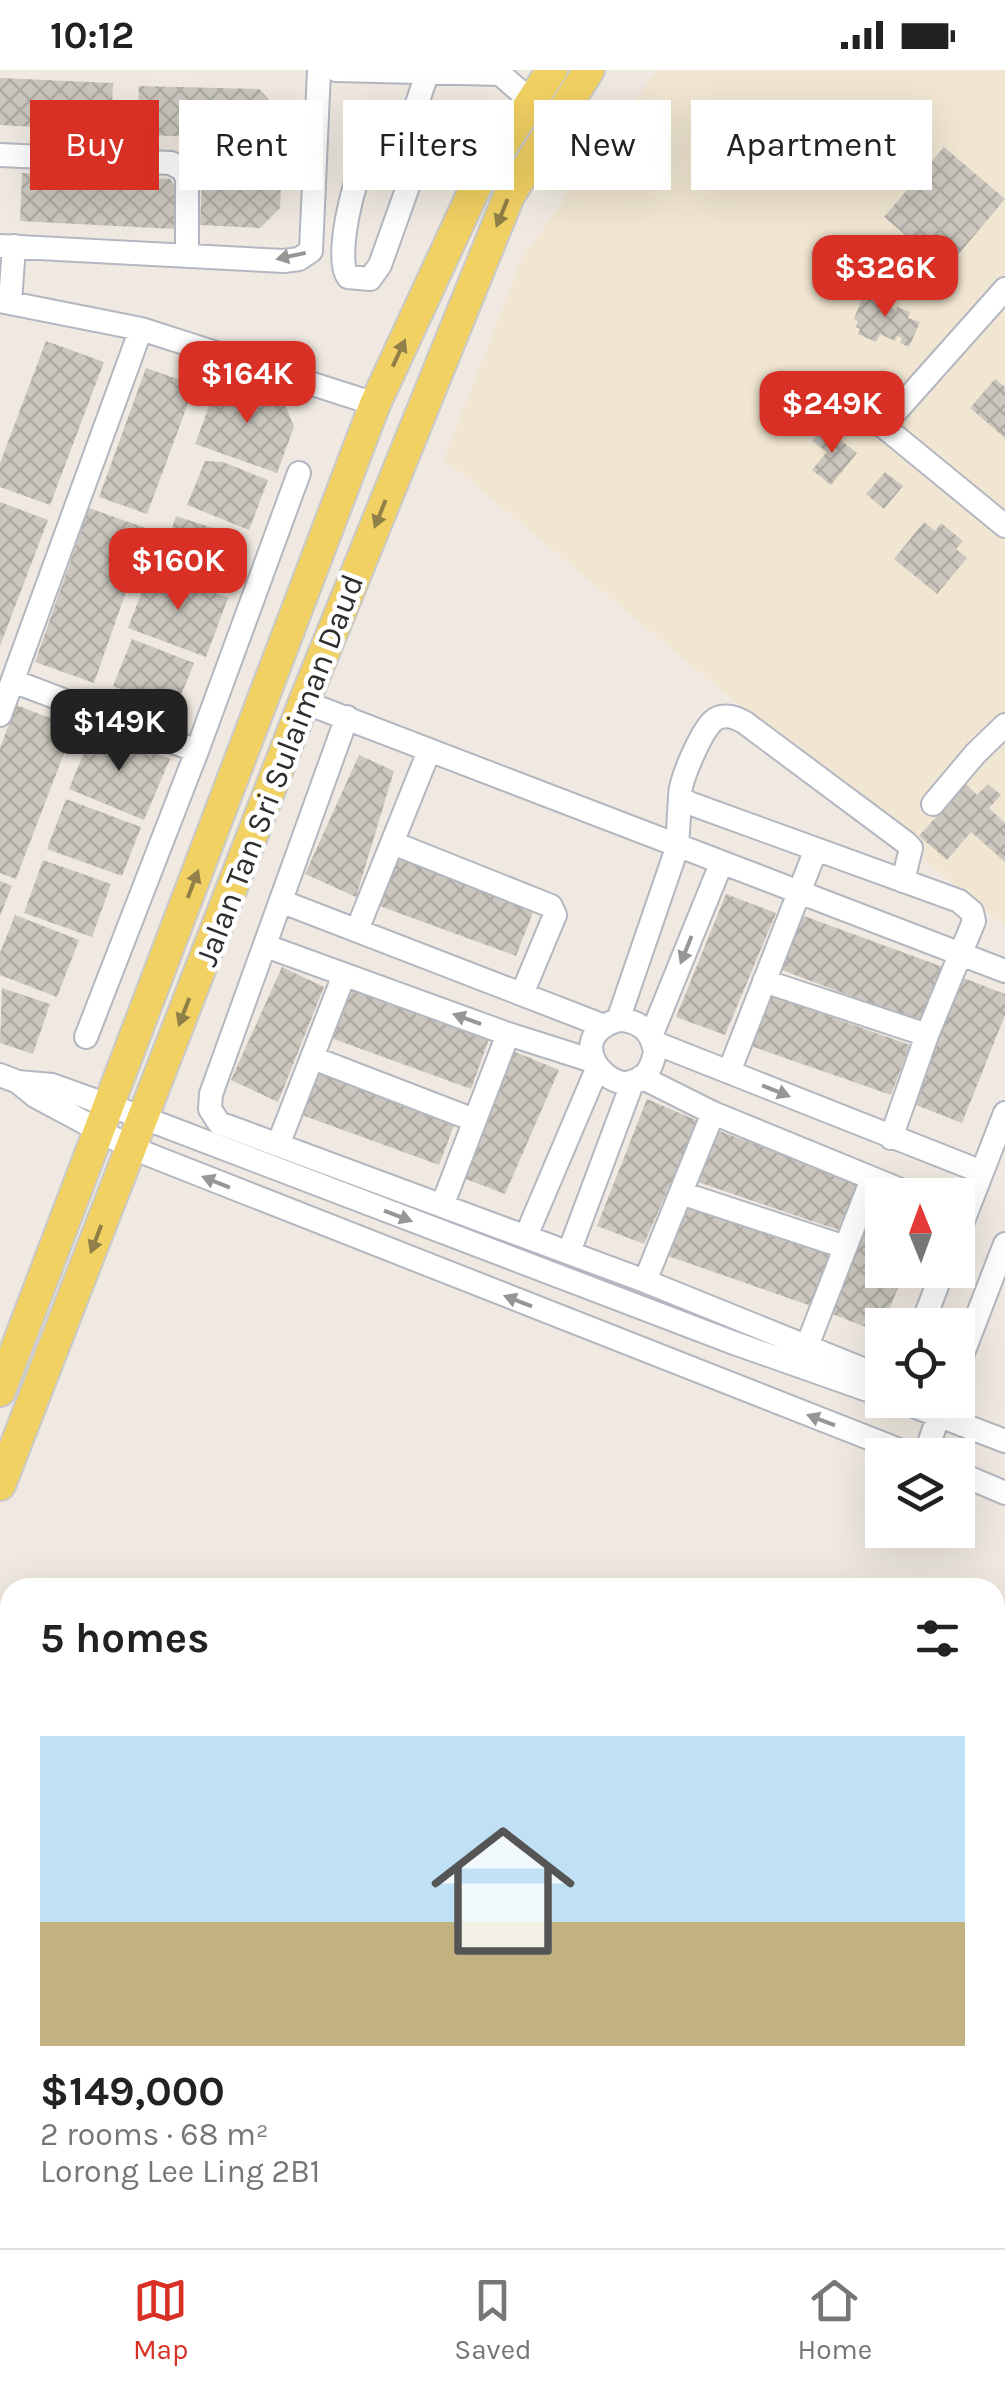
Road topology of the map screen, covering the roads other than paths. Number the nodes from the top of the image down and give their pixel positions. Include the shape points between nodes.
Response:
1 (318, 70) edge
2 (336, 70) edge
3 (552, 70) edge
4 (589, 70) edge
5 (411, 72) edge
6 (410, 100) edge
7 (531, 102) junction
8 (408, 130) joint
9 (0, 155) edge
10 (7, 246) edge
11 (187, 254) junction
12 (1005, 288) edge
13 (5, 302) edge
14 (141, 328) junction
15 (840, 398) dead end
16 (376, 404) junction
17 (882, 426) junction
18 (299, 473) dead end
19 (1005, 526) edge
20 (13, 682) junction
21 (304, 702) junction
22 (0, 714) edge
23 (347, 717) junction
24 (1005, 725) edge
25 (429, 751) junction
26 (197, 752) junction
27 (680, 797) junction
28 (933, 804) dead end
29 (393, 842) junction
30 (676, 848) junction
31 (816, 849) junction
32 (721, 864) junction
33 (904, 880) junction
34 (798, 893) junction
35 (283, 902) junction
36 (357, 930) junction
37 (266, 946) junction
38 (961, 954) junction
39 (1005, 971) edge
40 (344, 974) junction
41 (764, 980) junction
42 (522, 994) junction
43 (611, 1023) junction
44 (508, 1034) junction
45 (927, 1035) junction
46 (86, 1037) dead end
47 (652, 1039) junction
48 (312, 1058) junction
49 (595, 1065) junction
50 (728, 1072) junction
51 (9, 1078) edge
52 (637, 1079) junction
53 (713, 1113) junction
54 (1005, 1113) edge
55 (144, 1118) junction
56 (104, 1120) junction
57 (474, 1120) junction
58 (890, 1138) junction
59 (278, 1145) junction
60 (132, 1148) junction
61 (982, 1172) junction
62 (357, 1174) junction
63 (872, 1178) edge
64 (316, 1185) junction
65 (975, 1188) edge
66 (680, 1194) junction
67 (865, 1196) edge
68 (349, 1197) junction
69 (442, 1206) junction
70 (302, 1217) junction
71 (526, 1236) junction
72 (1005, 1244) edge
73 (845, 1247) junction
74 (569, 1252) junction
75 (645, 1281) junction
76 (975, 1322) edge
77 (740, 1333) junction
78 (807, 1346) junction
79 (865, 1370) edge
80 (865, 1387) edge
81 (0, 1391) edge
82 (962, 1418) edge
83 (868, 1438) edge
84 (1005, 1441) edge
85 (975, 1481) edge
86 (0, 1485) edge
87 (1005, 1493) edge

1 -> 11 street via 311,251 284,260
2 - 5 street
3 - 7 main road, Jalan Tan Sri Sulaiman Daud
4 -> 21 main road, Jalan Tan Sri Sulaiman Daud via 510,196
5 - 6 street
5 - 7 street via 500,74
16 -> 7 main road, Jalan Tan Sri Sulaiman Daud via 476,186
8 - 8 street via 382,140 362,166 342,264 348,277 370,279 380,264 420,153
9 - 11 street via 171,163 187,178
10 - 11 street
10 - 13 street
12 - 17 street
13 - 14 street
14 - 16 street
14 - 20 street
15 - 17 street
56 -> 16 main road, Jalan Tan Sri Sulaiman Daud
17 - 19 street
18 - 26 street
20 - 22 street
20 - 26 street
21 - 23 street
21 -> 55 main road, Jalan Tan Sri Sulaiman Daud
23 - 25 street
23 - 35 street
24 - 28 street
25 - 29 street
25 - 30 street
26 - 46 street
27 - 30 street
27 - 31 street
27 - 33 street via 681,778 713,721 734,717 905,842 910,848
29 - 36 street
29 - 42 street via 551,906 555,915
30 - 32 street
30 - 43 street
31 - 33 street
31 - 34 street
32 - 34 street
32 -> 47 street
33 - 38 street via 972,912
34 - 38 street
34 - 41 street
35 - 36 street
35 - 37 street
36 - 42 street
37 - 40 street
37 - 59 street via 210,1109 220,1123
38 - 39 street
38 - 45 street
44 -> 40 street
40 - 48 street
41 - 45 street
41 - 50 street
42 - 43 street
43 - 47 street via 637,1023
43 - 49 street via 593,1042
44 - 49 street
44 - 57 street
45 - 58 street
47 - 50 street
47 - 52 street via 653,1062
48 - 57 street
48 - 59 street
49 - 52 street via 613,1081
49 - 71 street
50 -> 58 street
51 - 56 street via 36,1096
52 - 53 street
52 - 74 street
53 - 63 street
53 - 66 street
54 - 61 street
55 - 56 street
55 - 60 main road, Jalan Tan Sri Sulaiman Daud
55 - 64 street
56 - 60 street
56 - 81 main road, Jalan Tan Sri Sulaiman Daud
57 - 69 street
58 - 61 street
59 - 62 street
70 -> 60 street
60 -> 86 main road, Jalan Tan Sri Sulaiman Daud
61 - 65 street
62 - 68 street
62 - 69 street
64 - 68 street
64 - 70 street
66 - 73 street
66 - 75 street
67 - 73 street
68 -> 77 street
69 - 71 street
83 -> 70 street
71 - 74 street
72 - 76 street
73 - 78 street
74 - 75 street
75 - 77 street
77 - 78 street
77 - 80 street
78 - 79 street
82 - 84 street
85 - 87 street

